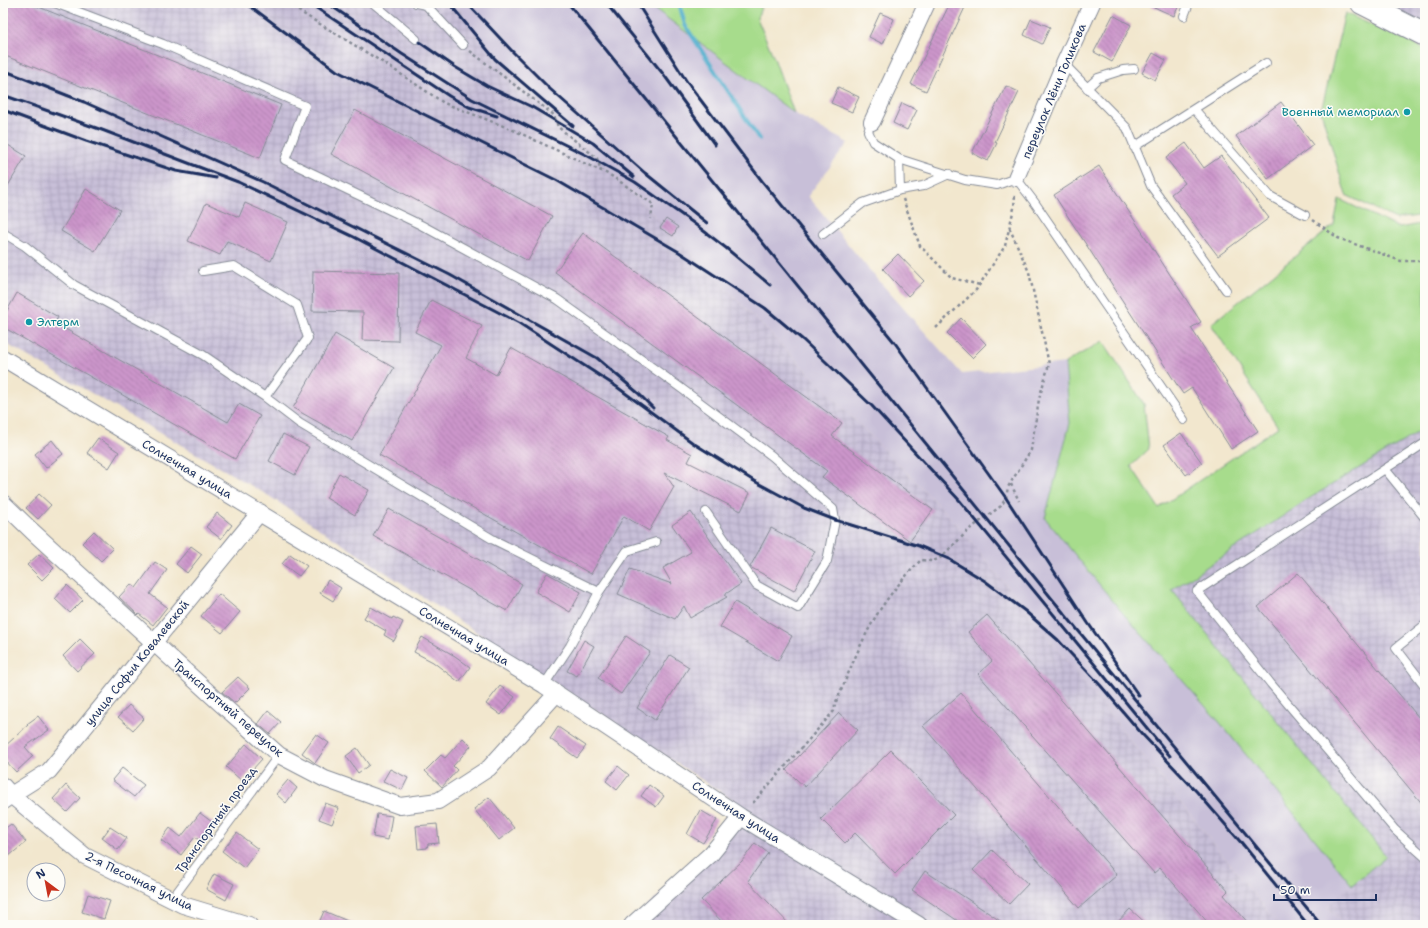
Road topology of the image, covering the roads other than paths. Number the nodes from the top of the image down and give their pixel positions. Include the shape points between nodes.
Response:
1 (55, 3) edge
2 (373, 3) edge
3 (416, 3) edge
4 (927, 3) edge
5 (1092, 3) edge
6 (1190, 3) edge
7 (1362, 3) edge
8 (1184, 16) dead end
9 (1425, 35) edge
10 (416, 39) dead end
11 (463, 45) road end
12 (1266, 63) dead end
13 (1064, 64) junction
14 (1134, 69) dead end
15 (1087, 88) junction
16 (1194, 109) junction
17 (872, 122) joint
18 (1134, 146) junction
19 (899, 159) junction
20 (949, 174) junction
21 (1016, 178) junction
22 (900, 190) junction
23 (1305, 214) road end
24 (3, 233) edge
25 (823, 234) dead end
26 (203, 271) dead end
27 (1226, 290) dead end
28 (3, 358) edge
29 (266, 397) junction
30 (1184, 420) dead end
31 (1425, 443) edge
32 (1386, 469) junction
33 (3, 503) edge
34 (260, 512) junction
35 (706, 512) dead end
36 (1425, 518) edge
37 (656, 542) dead end
38 (599, 592) junction
39 (1425, 625) edge
40 (154, 643) junction
41 (544, 685) junction
42 (1425, 686) edge
43 (558, 693) junction
44 (279, 755) junction
45 (6, 794) edge
46 (741, 817) junction
47 (1425, 857) edge
48 (172, 900) junction
49 (249, 925) edge
50 (632, 925) edge
51 (919, 925) edge

1 - 35 lane via 163,44 305,106 285,160 421,224 557,299 772,456 833,509 835,520 827,561 798,608 756,585
2 - 10 lane
3 - 11 lane via 426,5
4 - 17 street
5 - 13 street, переулок Лёни Голикова
6 - 8 lane
7 - 9 street
12 - 16 lane
13 - 15 lane
13 - 21 street, переулок Лёни Голикова
14 - 15 lane via 1098,78
15 - 18 lane via 1127,128
16 - 18 lane
16 - 23 lane via 1270,196
17 - 19 lane via 868,132 873,142
18 - 27 lane via 1150,186
19 - 20 lane
19 - 22 lane
20 - 21 lane via 965,180 997,184
20 - 22 lane via 923,186
21 - 30 lane
22 - 25 lane via 863,202
24 - 29 lane via 25,246 74,285 203,355
26 - 29 lane via 234,266 297,305 308,338
28 - 34 street, Солнечная улица
29 - 38 lane via 299,423 494,540
31 - 32 lane
32 - 36 lane
32 - 47 lane via 1197,591 1271,684 1395,830
33 - 40 street, Транспортный переулок
34 - 40 street, улица Софьи Ковалевской
34 - 41 street, Солнечная улица
37 - 38 lane via 628,551
38 - 41 lane via 570,646
39 - 42 lane via 1396,648
40 - 44 street, Транспортный переулок
40 - 45 street, улица Софьи Ковалевской via 49,771
41 - 43 street, Солнечная улица
43 - 44 street, Транспортный переулок via 489,768 438,801 400,806 325,779
43 - 46 street, Солнечная улица
44 - 48 lane, Транспортный проезд
45 - 48 street, 2-я Песочная улица via 85,856
46 - 50 street via 711,854
46 - 51 street, Солнечная улица
48 - 49 street, 2-я Песочная улица

